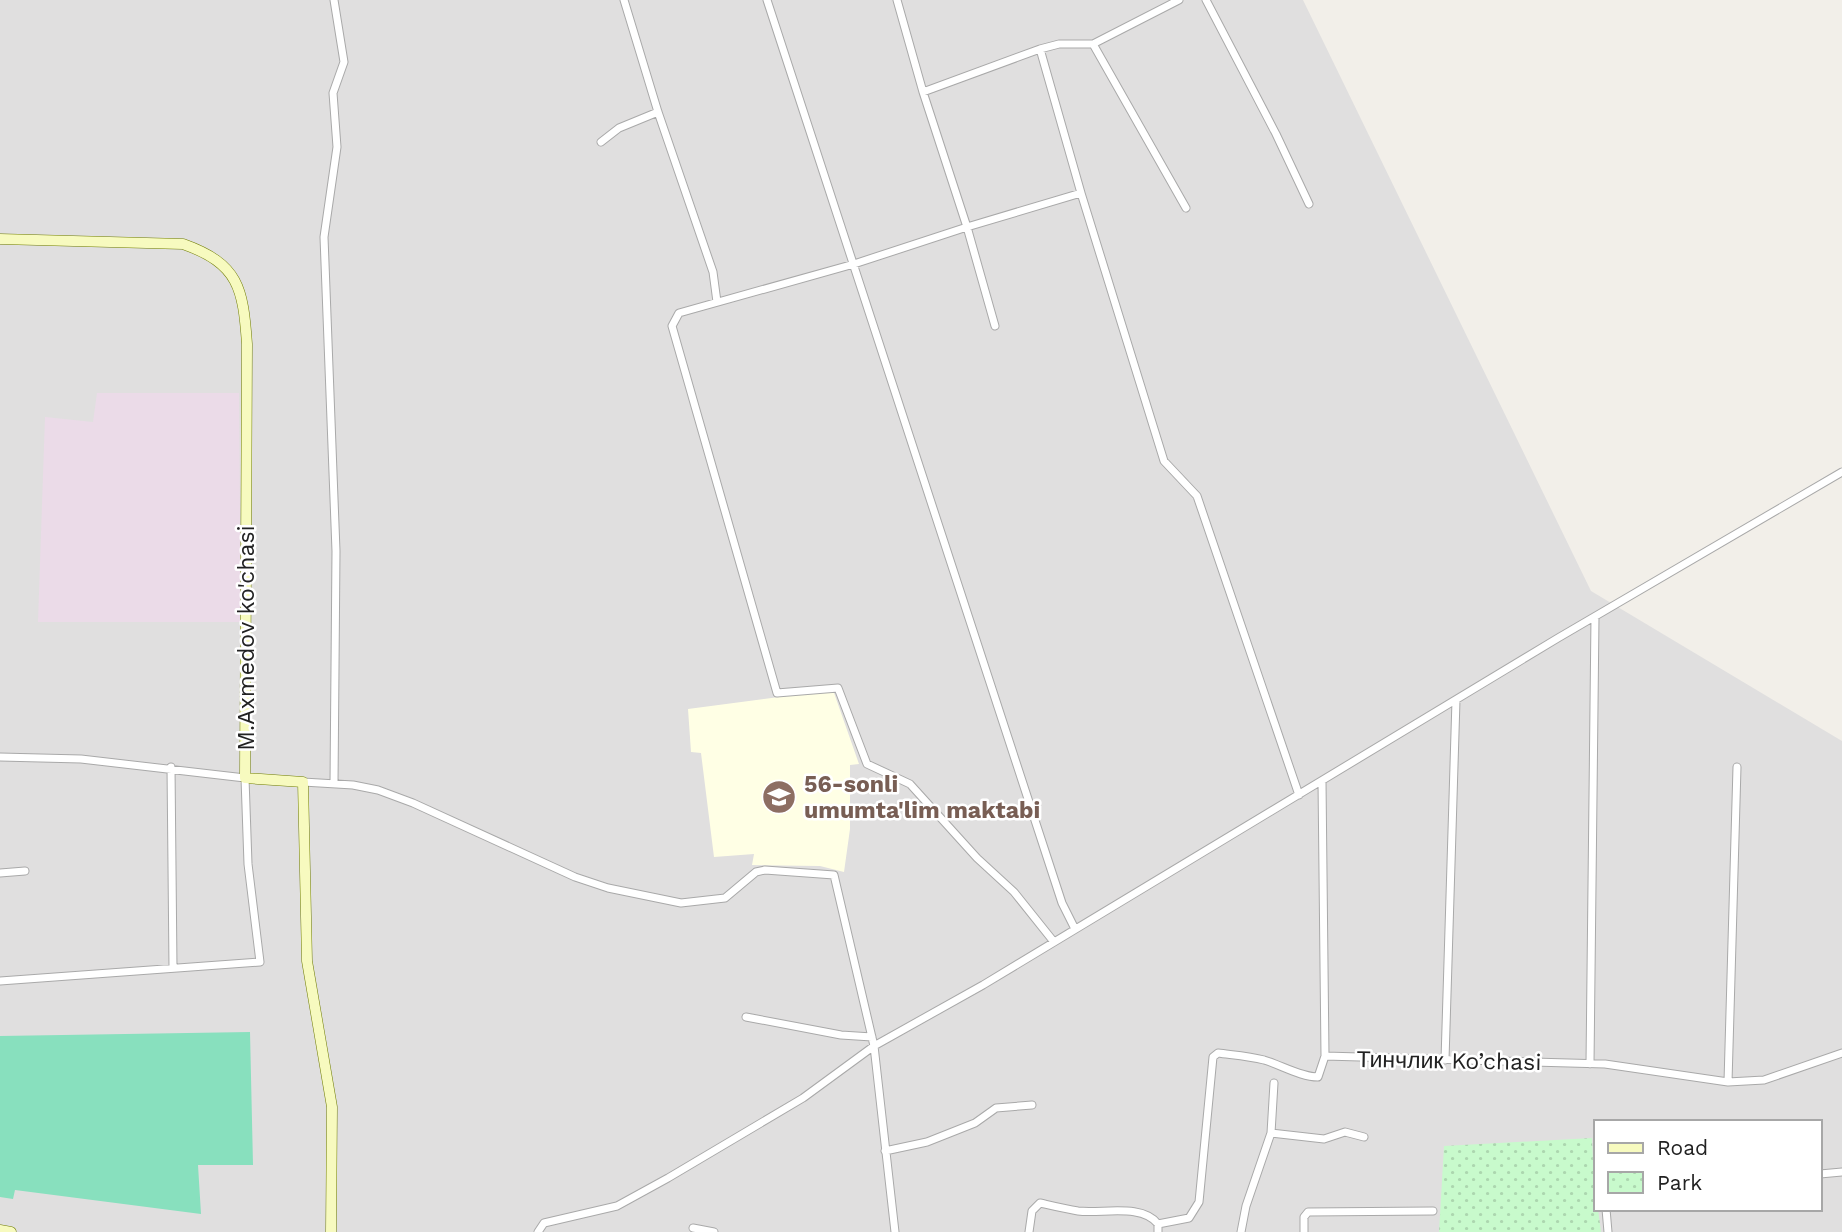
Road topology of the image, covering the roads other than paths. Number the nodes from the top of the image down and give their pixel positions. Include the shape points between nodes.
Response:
1 (334, 0) edge
2 (624, 0) edge
3 (767, 0) edge
4 (897, 0) edge
5 (1179, 0) edge
6 (1206, 0) edge
7 (1093, 44) junction
8 (1040, 49) junction
9 (923, 92) junction
10 (658, 112) junction
11 (601, 142) dead end
12 (1081, 193) junction
13 (1309, 204) dead end
14 (1186, 208) dead end
15 (967, 227) junction
16 (0, 239) edge
17 (854, 264) junction
18 (717, 302) junction
19 (995, 326) dead end
20 (1842, 472) edge
21 (1595, 617) junction
22 (1456, 700) junction
23 (0, 757) edge
24 (171, 767) junction
25 (1737, 767) dead end
26 (249, 778) junction
27 (1322, 781) junction
28 (303, 782) junction
29 (334, 783) junction
30 (1299, 794) junction
31 (25, 871) dead end
32 (0, 873) edge
33 (1075, 929) junction
34 (1054, 942) junction
35 (173, 968) junction
36 (0, 981) edge
37 (746, 1017) dead end
38 (872, 1037) junction
39 (874, 1046) junction
40 (1842, 1053) edge
41 (1325, 1056) junction
42 (1445, 1060) junction
43 (1590, 1063) junction
44 (1728, 1082) junction
45 (1274, 1083) dead end
46 (1032, 1105) dead end
47 (1271, 1133) junction
48 (1364, 1137) dead end
49 (885, 1151) junction
50 (1842, 1172) edge
51 (1821, 1174) edge
52 (1433, 1211) dead end
53 (1606, 1211) edge
54 (693, 1228) dead end
55 (1158, 1228) edge
56 (0, 1230) edge
57 (11, 1232) edge
58 (331, 1232) edge
59 (538, 1232) edge
60 (714, 1232) edge
61 (895, 1232) edge
62 (1029, 1232) edge
63 (1241, 1232) edge
64 (1304, 1232) edge
65 (1608, 1232) edge

1 - 29 street via 344,62 332,93 337,147 324,237 336,551
2 - 10 street
3 - 17 street
4 - 9 street
5 - 7 street
6 - 13 street
7 - 8 street
7 - 14 street
8 - 9 street
8 - 12 street
9 - 15 street
10 - 11 street via 619,128
10 - 18 street via 713,272
12 - 15 street
12 - 30 street via 1164,461 1197,496
15 - 17 street
15 - 19 street
16 - 26 main road, M.Axmedov ko'chasi via 183,244 207,253 232,272 244,302 247,344
17 - 18 street
17 - 33 street via 1062,903
18 - 34 street via 679,313 672,326 777,693 838,688 867,764 910,784 976,858 1014,892
20 - 21 street
21 - 22 street
21 - 43 street
22 - 27 street
22 - 42 street
23 - 24 street
24 - 26 street
24 - 35 street
25 - 44 street
26 - 28 main road, M.Axmedov ko'chasi
26 - 35 street via 248,864 260,962
27 - 30 street
27 - 41 street, Тинчлик Ko’chasi
28 - 29 street
28 - 58 main road via 307,961 332,1107
29 - 38 street via 378,790 413,803 575,877 681,902 725,898 756,872 765,870 834,875
30 - 33 street
31 - 32 street
33 - 34 street
34 - 39 street
35 - 36 street
37 - 38 street
38 - 39 street
39 - 49 street
39 - 59 street via 803,1098 668,1178 617,1206 544,1223
40 - 44 street, Тинчлик Ko’chasi via 1764,1080
41 - 42 street, Тинчлик Ko’chasi
41 - 55 street via 1318,1077 1259,1059 1213,1057 1199,1202 1189,1218
42 - 43 street, Тинчлик Ko’chasi
43 - 44 street, Тинчлик Ko’chasi
45 - 47 street
46 - 49 street via 996,1108 975,1123 927,1142
47 - 48 street via 1324,1139 1345,1132
47 - 63 street
49 - 61 street
50 - 51 street
52 - 64 street via 1308,1212
53 - 65 street
54 - 60 street
55 - 62 street via 1153,1217 1132,1212 1080,1211 1040,1203 1032,1210
56 - 57 main road

